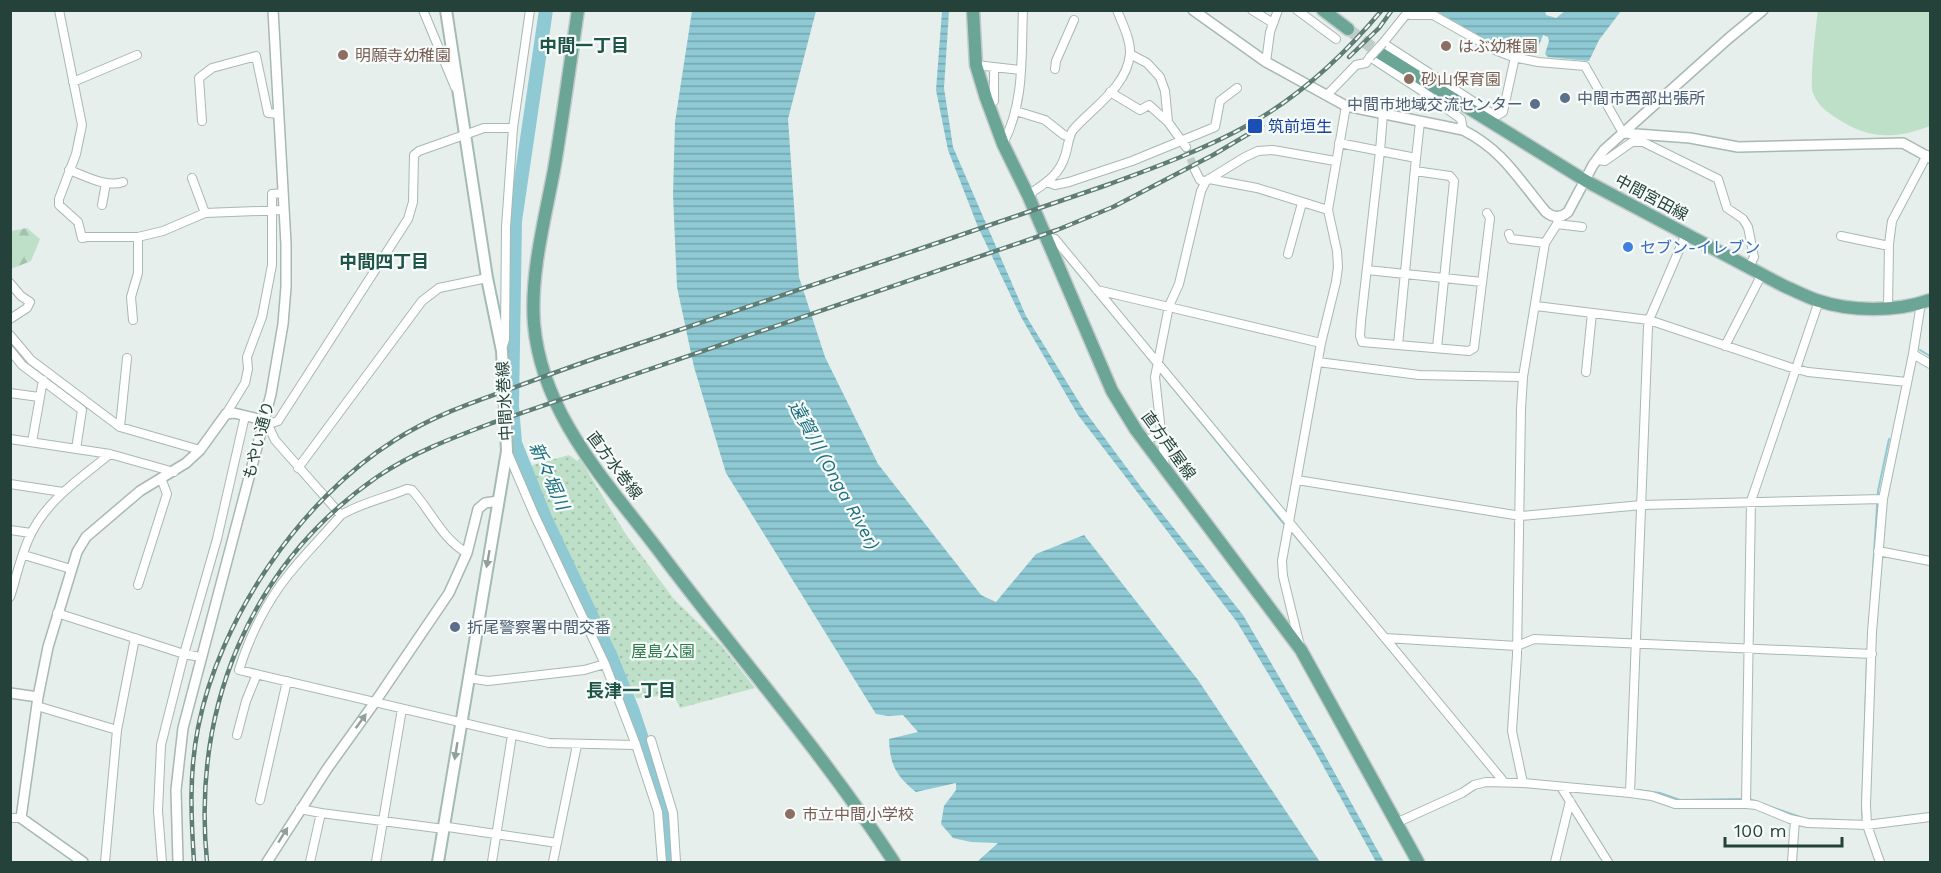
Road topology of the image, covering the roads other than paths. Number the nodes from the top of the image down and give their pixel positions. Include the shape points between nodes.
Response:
1 (59, 10) edge
2 (273, 10) edge
3 (423, 10) edge
4 (446, 10) edge
5 (530, 10) edge
6 (578, 10) edge
7 (973, 10) edge
8 (1023, 10) edge
9 (1117, 10) edge
10 (1193, 10) edge
11 (1252, 10) edge
12 (1278, 10) edge
13 (1297, 10) edge
14 (1323, 10) edge
15 (1763, 10) edge
16 (1074, 20) dead end
17 (1273, 23) junction
18 (1348, 28) tunnel mouth
19 (1336, 39) dead end
20 (1377, 51) junction
21 (1130, 54) junction
22 (137, 55) dead end
23 (1515, 57) junction
24 (1266, 62) junction
25 (976, 65) junction
26 (994, 67) junction
27 (1055, 69) dead end
28 (1020, 70) junction
29 (72, 82) junction
30 (1237, 88) dead end
31 (1110, 92) junction
32 (1327, 95) junction
33 (459, 97) junction
34 (994, 101) dead end
35 (1346, 106) junction
36 (1016, 111) junction
37 (279, 114) junction
38 (1383, 114) junction
39 (202, 121) dead end
40 (1168, 122) junction
41 (1420, 122) junction
42 (513, 128) junction
43 (1463, 130) junction
44 (1623, 133) junction
45 (466, 135) junction
46 (1070, 137) junction
47 (1339, 143) junction
48 (1003, 144) junction
49 (1184, 144) junction
50 (1380, 151) junction
51 (1929, 155) edge
52 (1416, 158) junction
53 (1597, 160) junction
54 (1335, 161) junction
55 (69, 170) junction
56 (1196, 170) tunnel mouth
57 (1415, 171) junction
58 (192, 178) dead end
59 (1208, 180) junction
60 (1586, 181) junction
61 (123, 182) dead end
62 (1047, 182) junction
63 (106, 183) junction
64 (283, 193) junction
65 (1028, 195) junction
66 (1302, 203) junction
67 (102, 205) dead end
68 (271, 210) junction
69 (284, 210) junction
70 (1328, 210) junction
71 (205, 213) junction
72 (1487, 213) dead end
73 (1557, 220) junction
74 (1582, 227) dead end
75 (1509, 234) dead end
76 (1686, 234) junction
77 (1841, 236) dead end
78 (138, 237) junction
79 (1046, 237) junction
80 (1545, 243) junction
81 (1889, 246) junction
82 (1288, 254) dead end
83 (1749, 267) junction
84 (1367, 270) junction
85 (1405, 273) junction
86 (1762, 274) junction
87 (1444, 277) junction
88 (487, 278) junction
89 (1482, 282) junction
90 (10, 283) edge
91 (1097, 290) junction
92 (1819, 301) junction
93 (1926, 301) edge
94 (1169, 306) junction
95 (1536, 306) junction
96 (1888, 308) junction
97 (1592, 313) junction
98 (10, 319) edge
99 (133, 320) dead end
100 (1649, 320) junction
101 (10, 335) edge
102 (1321, 343) junction
103 (1398, 345) junction
104 (1725, 346) junction
105 (1437, 348) junction
106 (10, 350) edge
107 (502, 351) junction
108 (1913, 354) junction
109 (127, 358) dead end
110 (1157, 362) junction
111 (1318, 362) junction
112 (1930, 364) edge
113 (1795, 369) junction
114 (1586, 372) dead end
115 (1523, 377) junction
116 (43, 380) junction
117 (1907, 382) junction
118 (10, 393) edge
119 (39, 397) junction
120 (226, 414) junction
121 (245, 416) junction
122 (266, 422) junction
123 (120, 427) junction
124 (1161, 430) junction
125 (10, 439) edge
126 (1143, 439) junction
127 (32, 442) junction
128 (76, 449) junction
129 (200, 450) junction
130 (507, 451) junction
131 (110, 454) junction
132 (298, 468) junction
133 (1165, 468) junction
134 (174, 472) junction
135 (161, 478) junction
136 (1297, 480) junction
137 (10, 484) edge
138 (63, 492) junction
139 (1883, 499) junction
140 (498, 501) junction
141 (1751, 501) junction
142 (1642, 505) junction
143 (341, 515) junction
144 (1521, 516) junction
145 (1288, 520) junction
146 (10, 530) edge
147 (31, 533) junction
148 (217, 539) junction
149 (231, 543) junction
150 (1878, 552) junction
151 (467, 553) junction
152 (24, 555) junction
153 (1930, 561) edge
154 (71, 569) junction
155 (138, 585) dead end
156 (10, 597) edge
157 (57, 613) junction
158 (135, 638) junction
159 (1384, 638) junction
160 (1637, 643) junction
161 (1517, 646) junction
162 (1301, 650) junction
163 (1749, 650) junction
164 (184, 654) junction
165 (1872, 654) junction
166 (201, 657) junction
167 (605, 664) junction
168 (257, 674) junction
169 (468, 678) junction
170 (287, 681) junction
171 (10, 693) edge
172 (38, 702) junction
173 (375, 702) junction
174 (402, 709) junction
175 (460, 723) junction
176 (117, 730) junction
177 (237, 735) dead end
178 (512, 735) junction
179 (651, 740) dead end
180 (577, 745) junction
181 (636, 745) junction
182 (1504, 783) junction
183 (1523, 783) junction
184 (1561, 787) junction
185 (1630, 793) junction
186 (260, 800) dead end
187 (1570, 801) junction
188 (1746, 804) junction
189 (300, 809) junction
190 (321, 813) junction
191 (1930, 817) edge
192 (10, 818) edge
193 (21, 818) junction
194 (383, 820) junction
195 (1795, 820) junction
196 (1396, 823) junction
197 (1867, 825) junction
198 (444, 829) junction
199 (496, 833) junction
200 (557, 843) junction
201 (83, 862) edge
202 (105, 862) edge
203 (162, 862) edge
204 (178, 862) edge
205 (267, 862) edge
206 (310, 862) edge
207 (376, 862) edge
208 (438, 862) edge
209 (492, 862) edge
210 (553, 862) edge
211 (662, 862) edge
212 (676, 862) edge
213 (894, 862) edge
214 (1418, 862) edge
215 (1555, 862) edge
216 (1608, 862) edge
217 (1792, 862) edge
218 (1880, 862) edge

1 - 29 street via 72,65
2 - 37 street, もやい通り
3 - 33 street
4 - 33 main road, 中間水巻線
5 - 42 street
6 - 213 main road, 直方水巻線 via 536,273 537,345 548,389 575,440 837,780
7 - 25 main road, 直方芦屋線
8 - 28 street
9 - 21 street
10 - 24 street
11 - 17 street
12 - 17 street
13 - 19 street
14 - 18 main road
15 - 44 street
16 - 27 street
17 - 24 street
20 - 23 street via 1408,12 1433,15 1495,51
20 - 23 street via 1498,115 1503,112
20 - 32 street via 1366,63 1356,65
20 - 43 street via 1461,119
20 - 60 main road, 中間宮田線
21 - 31 street via 1121,78
21 - 40 street via 1147,63 1160,77
22 - 29 street
23 - 44 street via 1585,66
24 - 32 street
25 - 26 street
25 - 48 main road, 直方芦屋線
26 - 28 street
26 - 34 street
28 - 36 street
29 - 55 street via 82,125
30 - 49 street via 1220,101 1215,127
31 - 40 street via 1140,110 1149,105
31 - 46 street
32 - 35 street
33 - 45 main road, 中間水巻線
35 - 38 street
35 - 47 street
36 - 46 street via 1045,120
36 - 48 street
37 - 39 street via 268,113 256,56 212,68 200,78
37 - 64 street, もやい通り
38 - 41 street
38 - 50 street
40 - 49 street
41 - 43 street
41 - 52 street
42 - 45 street via 484,128
42 - 107 street
43 - 73 street via 1500,154 1546,212
44 - 51 street via 1690,138 1738,147 1903,144
44 - 53 street
45 - 88 main road, 中間水巻線
45 - 122 street via 414,155 413,202 408,219 278,421
46 - 62 street via 1059,169
47 - 50 street
47 - 54 street
48 - 65 main road, 直方芦屋線
49 - 62 street via 1069,182
50 - 52 street
50 - 84 street
51 - 81 street via 1895,212
52 - 57 street
53 - 60 street
53 - 83 street via 1605,162 1632,142 1643,142 1718,179 1726,208 1748,227 1754,257
54 - 59 street via 1258,151
54 - 70 street
55 - 63 street
55 - 78 street via 59,205 78,222 82,238
56 - 59 street via 1200,180
57 - 85 street
57 - 87 street via 1450,176 1454,181
58 - 71 street
59 - 66 street via 1257,188
59 - 94 street via 1201,191 1179,284
60 - 73 street via 1568,212
60 - 76 main road, 中間宮田線
61 - 63 street
62 - 65 street
63 - 67 street
64 - 68 street via 272,194
64 - 69 street, もやい通り
65 - 79 main road, 直方芦屋線
66 - 70 street
66 - 82 street
68 - 69 street
68 - 71 street
68 - 120 street via 272,265 262,317 247,357 245,383
69 - 122 street, もやい通り via 283,324
70 - 102 street via 1338,267
71 - 78 street
72 - 89 street via 1490,218
73 - 74 street
73 - 80 street
75 - 80 street via 1510,239
76 - 83 main road, 中間宮田線
76 - 100 street
77 - 81 street
78 - 99 street via 138,273 131,297
79 - 91 street via 1055,239
79 - 126 main road, 直方芦屋線 via 1112,391
80 - 95 street
81 - 96 street
83 - 86 main road, 中間宮田線
84 - 85 street
84 - 103 street via 1362,342
85 - 87 street
85 - 103 street
86 - 92 main road, 中間宮田線
86 - 104 street
87 - 89 street
87 - 105 street
88 - 107 main road, 中間水巻線
88 - 132 street via 445,286 422,301
89 - 105 street via 1474,348
90 - 98 street via 30,302 27,309
91 - 94 street
91 - 110 street
92 - 96 main road, 中間宮田線 via 1842,307
92 - 113 street
93 - 96 main road, 中間宮田線
93 - 108 street
94 - 102 street
94 - 110 street
95 - 97 street
95 - 115 street
97 - 100 street
97 - 114 street
100 - 104 street
100 - 142 street
101 - 123 street via 31,360
102 - 111 street
103 - 105 street
104 - 113 street
106 - 116 street via 22,365
107 - 130 main road, 中間水巻線
108 - 112 street
108 - 117 street
109 - 123 street
110 - 124 street
110 - 145 street
111 - 115 street via 1419,375
111 - 136 street
113 - 117 street
113 - 141 street
115 - 144 street
116 - 119 street
116 - 128 street via 82,410
117 - 139 street
118 - 119 street
119 - 127 street
120 - 121 street
120 - 129 street
121 - 122 street
121 - 148 street
122 - 132 street
122 - 149 street, もやい通り
123 - 129 street
124 - 126 street via 1149,440
124 - 133 street
125 - 127 street
126 - 133 main road, 直方芦屋線
127 - 128 street
128 - 131 street
129 - 134 street
130 - 140 main road, 中間水巻線
130 - 167 street
131 - 134 street
131 - 138 street
132 - 143 street
133 - 162 main road, 直方芦屋線
134 - 135 street
135 - 154 street via 86,537
135 - 155 street via 167,494
136 - 144 street
136 - 145 street
137 - 138 street
138 - 147 street
139 - 141 street
139 - 150 street
140 - 151 street via 478,509
140 -> 169 main road, 中間水巻線
141 - 142 street
141 - 163 street
142 - 144 street
142 - 160 street
143 - 151 street via 365,503 412,490 448,540
143 - 168 street via 288,575 245,650 239,670
144 - 161 street
145 - 159 street
145 - 162 street via 1281,561
146 - 147 street
147 - 152 street
148 - 149 street
148 - 164 street
149 - 166 street, もやい通り
150 - 153 street
150 - 165 street
151 - 173 street via 448,593
152 - 154 street
152 - 156 street
154 - 157 street
157 - 158 street
157 - 172 street
158 - 164 street
158 - 176 street
159 - 161 street
159 - 182 street
160 - 161 street via 1534,639
160 - 163 street
160 - 185 street
161 - 183 street via 1512,731
162 - 196 main road, 直方芦屋線
163 - 165 street
163 - 188 street
164 - 166 street
164 - 203 street via 160,756 158,812
165 - 197 street
166 - 204 street, もやい通り via 179,753
167 - 169 street via 488,681
167 - 181 street
168 - 170 street
168 - 177 street
169 - 175 main road, 中間水巻線
170 - 173 street
170 - 186 street
171 - 172 street
172 - 176 street
172 - 193 street
173 - 174 street
189 -> 173 street
174 - 175 street
174 - 194 street
175 - 178 street
175 -> 198 main road, 中間水巻線
176 - 202 street
178 - 180 street
178 - 199 street
179 - 212 street via 673,813
180 - 181 street
180 - 200 street
181 - 211 street via 658,812
182 - 183 street
182 - 196 street via 1474,785
183 - 184 street
184 - 185 street
184 - 187 street
185 - 188 street via 1675,804
187 - 215 street
187 - 216 street
188 - 195 street
189 - 190 street
205 -> 189 street
190 - 194 street
190 - 206 street
191 - 197 street
192 - 193 street
193 - 201 street
194 - 198 street
194 - 207 street
195 - 197 street
195 - 217 street
196 - 214 main road, 直方芦屋線
197 - 218 street
198 - 199 street via 448,826
198 - 208 main road, 中間水巻線
199 - 200 street
199 - 209 street
200 - 210 street

